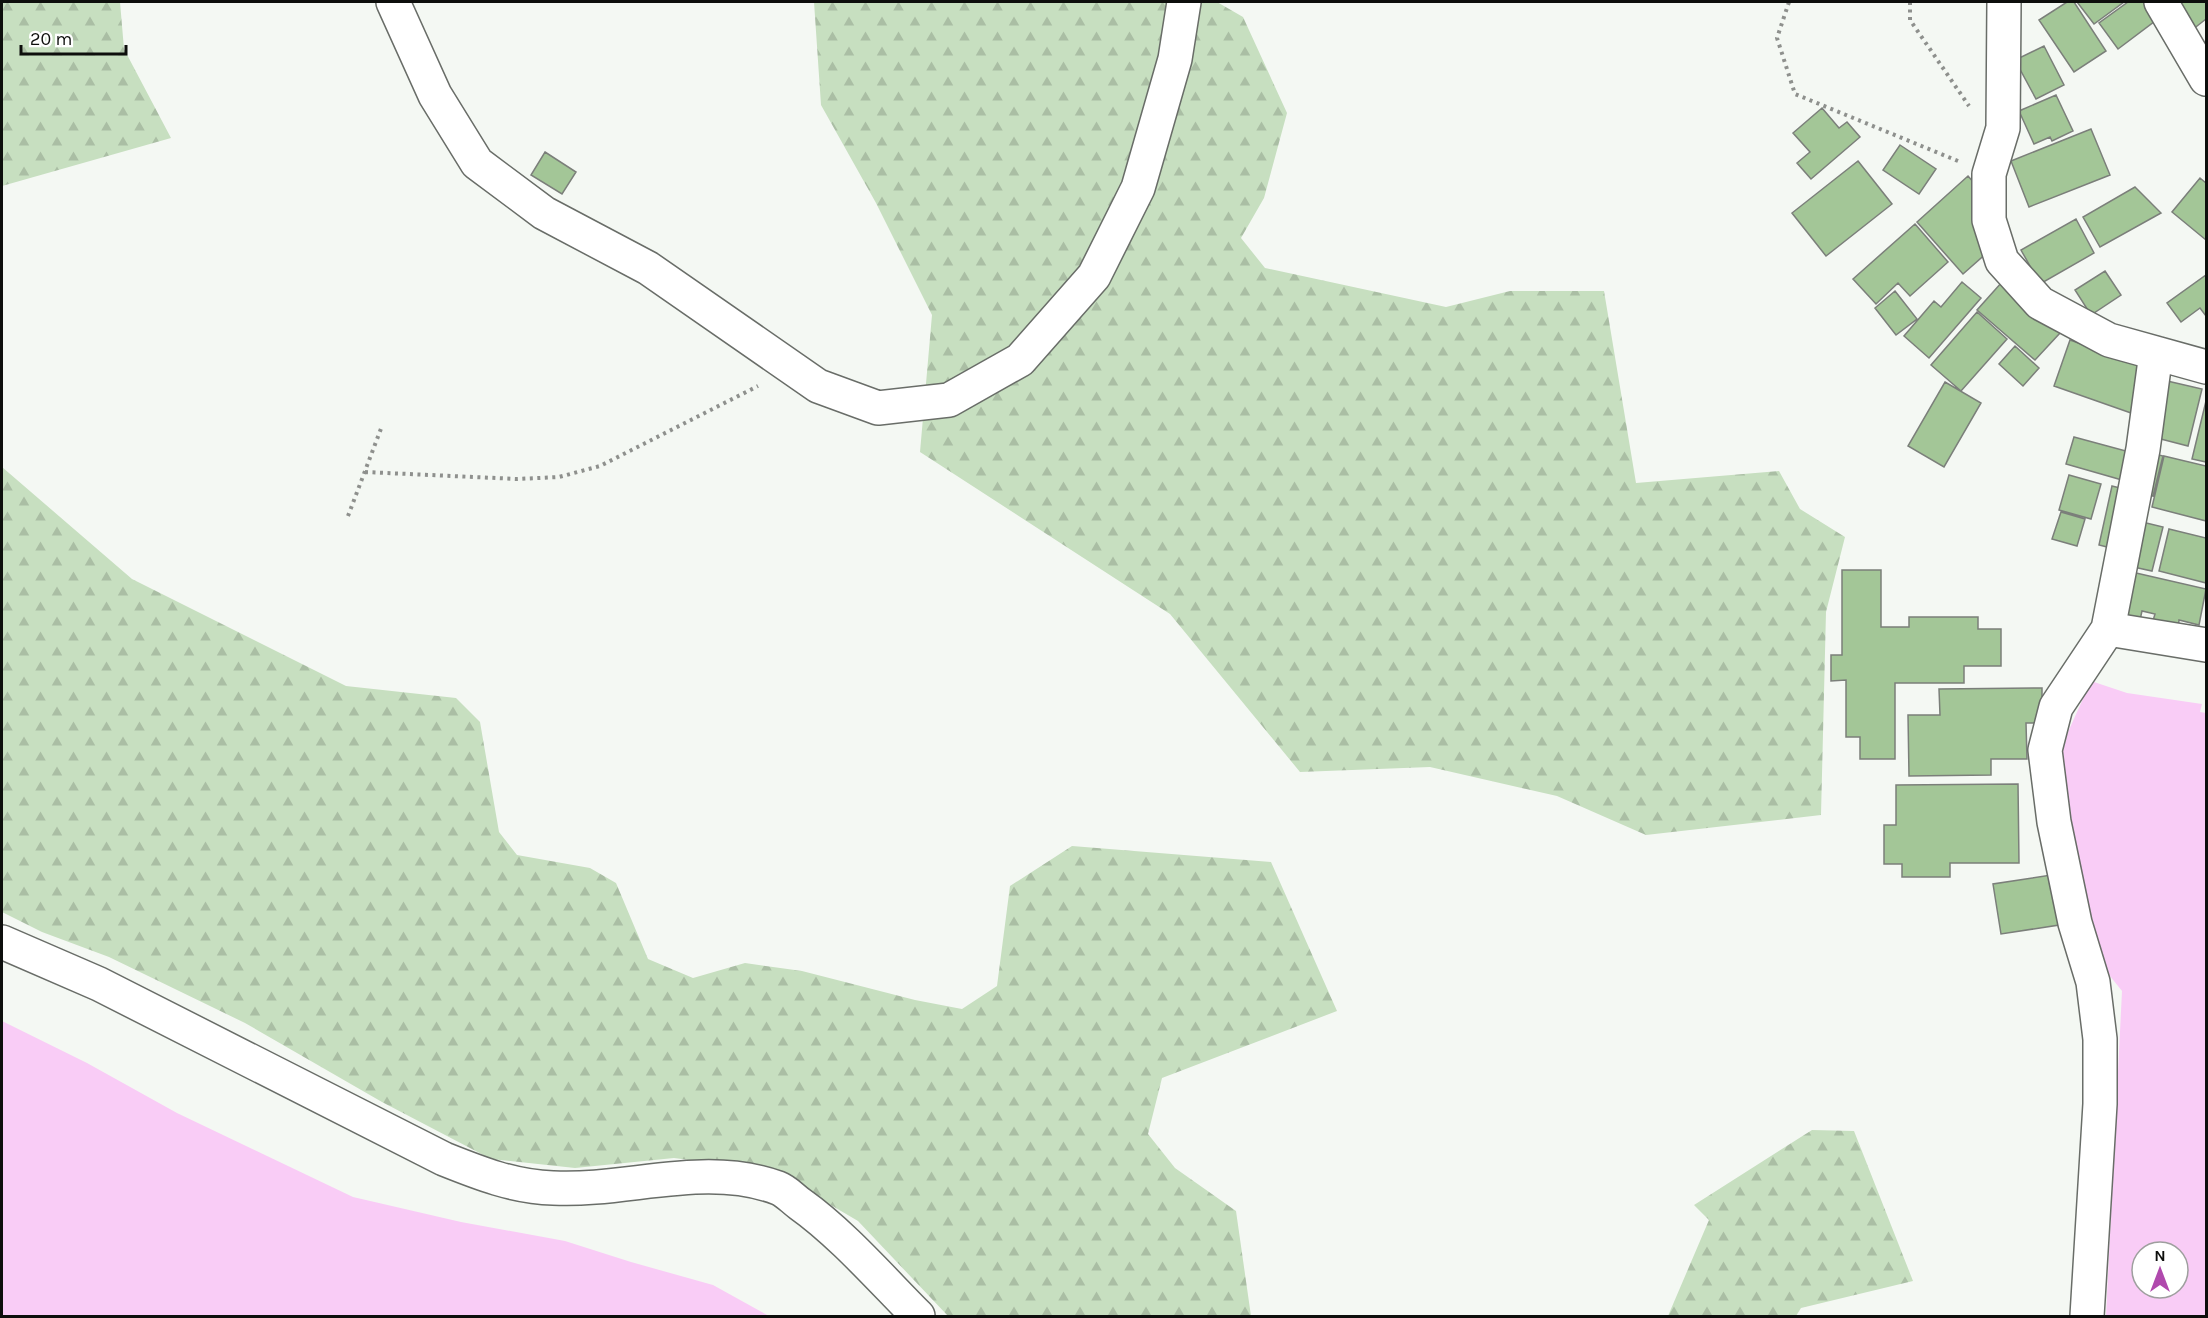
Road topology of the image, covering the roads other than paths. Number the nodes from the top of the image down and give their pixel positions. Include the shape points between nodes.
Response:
1 (393, 2) edge
2 (1184, 2) edge
3 (2004, 2) edge
4 (2162, 2) edge
5 (2206, 79) edge
6 (2156, 353) junction
7 (2206, 367) edge
8 (2108, 629) junction
9 (2206, 645) edge
10 (2, 942) edge
11 (918, 1317) edge
12 (2087, 1317) edge

1 - 2 street via 435,95 477,163 544,213 648,268 819,386 878,408 949,400 1020,360 1094,276 1138,188 1175,59
3 - 6 street via 2003,128 1989,174 1989,220 2002,261 2040,303 2109,340
4 - 5 street
6 - 7 street
6 - 8 street via 2143,449
8 - 9 street
8 - 12 street via 2056,707 2045,750 2054,822 2092,982 2100,1039 2100,1104
10 - 11 street via 99,984 444,1159 484,1175 552,1188 698,1176 741,1179 780,1188 816,1215

